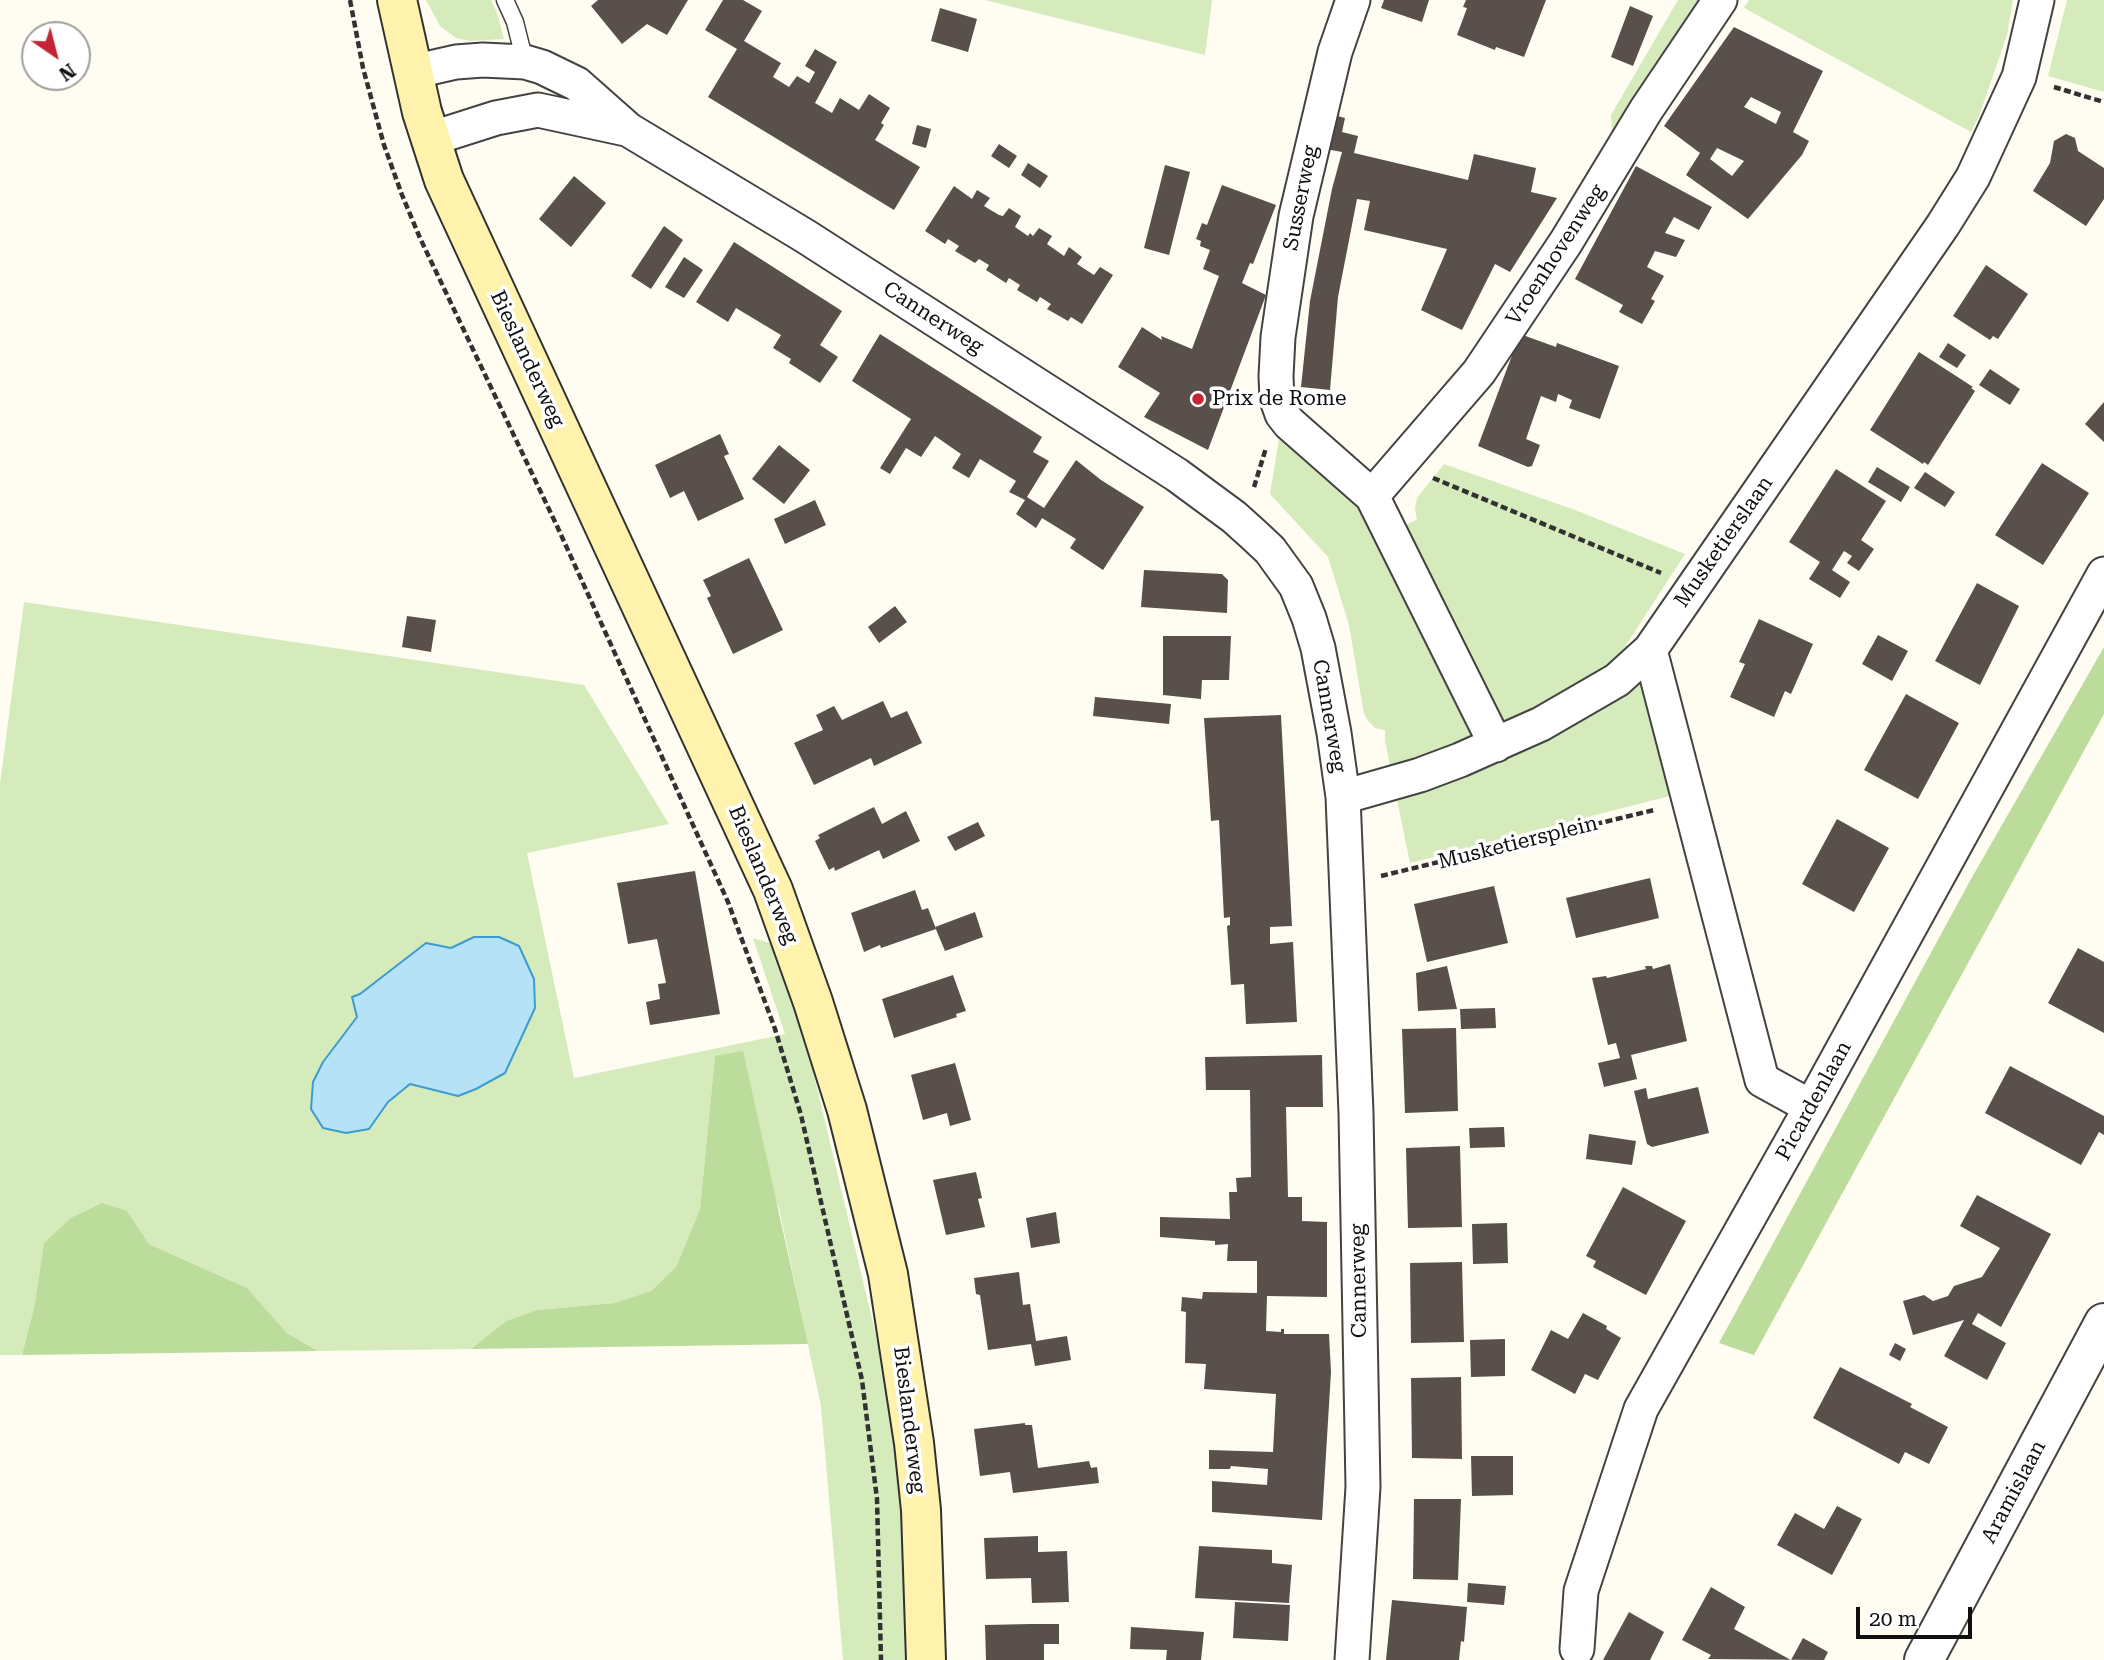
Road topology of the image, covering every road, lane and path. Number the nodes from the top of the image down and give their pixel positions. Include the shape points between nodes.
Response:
1 (350, 0) edge
2 (397, 0) edge
3 (505, 0) edge
4 (1353, 0) edge
5 (1720, 0) edge
6 (2037, 0) edge
7 (525, 62) junction
8 (412, 72) junction
9 (2018, 77) junction
10 (2104, 102) edge
11 (629, 130) junction
12 (430, 139) junction
13 (1277, 400) junction
14 (1399, 464) junction
15 (1373, 496) junction
16 (1234, 517) junction
17 (2104, 574) edge
18 (1694, 586) junction
19 (1650, 650) junction
20 (1496, 745) junction
21 (1343, 797) junction
22 (1689, 801) junction
23 (1346, 885) junction
24 (1811, 1107) junction
25 (2104, 1323) edge
26 (1577, 1649) dead end
27 (881, 1660) edge
28 (926, 1660) edge
29 (1352, 1660) edge
30 (1923, 1660) edge

1 - 27 path via 366,78 402,195 723,890 775,1028 801,1115 862,1380 877,1499
2 - 8 main road
3 - 7 lane via 516,22
4 - 13 street, Susserweg via 1335,52 1296,216 1278,337
5 - 14 street, Vroenhovenweg via 1479,372
6 - 9 street, Musketierslaan
7 - 8 street, Cannerweg via 456,62
7 - 11 street, Cannerweg via 577,84
8 - 12 main road
9 - 10 path
9 - 18 street, Musketierslaan via 1990,143 1955,206
11 - 12 street, Cannerweg via 538,110
11 - 16 street, Cannerweg via 805,236 1133,446
12 - 28 main road, Bieslanderweg via 444,180 773,890 813,1002 847,1110 888,1274 918,1483
13 - 15 street via 1289,424
13 - 16 path via 1257,482
14 - 15 street, Vroenhovenweg
14 - 18 path
15 - 20 street
16 - 21 street, Cannerweg via 1282,565 1309,618 1326,686
17 - 24 street, Picardenlaan
18 - 19 street, Musketierslaan
19 - 20 street via 1617,680 1588,698
19 - 22 street
20 - 21 street via 1420,775
21 - 23 street, Cannerweg
22 - 23 path, Musketiersplein
22 - 24 street via 1762,1080
23 - 29 street, Cannerweg via 1356,1114 1363,1487
24 - 26 street, Picardenlaan via 1641,1409 1581,1591
25 - 30 street, Aramislaan

